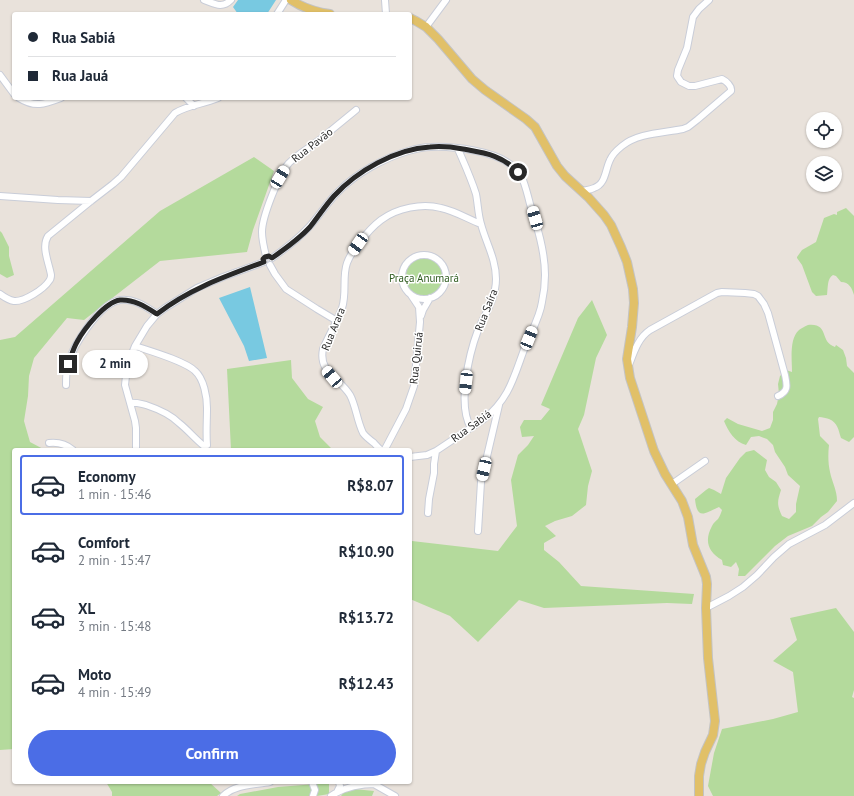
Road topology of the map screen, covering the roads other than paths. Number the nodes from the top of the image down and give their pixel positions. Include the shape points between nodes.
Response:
1 (204, 0) edge
2 (232, 0) edge
3 (286, 0) edge
4 (291, 0) edge
5 (385, 0) edge
6 (446, 0) edge
7 (709, 0) edge
8 (278, 12) edge
9 (320, 12) edge
10 (386, 12) edge
11 (412, 19) edge
12 (426, 27) junction
13 (0, 75) edge
14 (12, 91) edge
15 (23, 100) edge
16 (55, 100) edge
17 (188, 100) edge
18 (213, 100) edge
19 (194, 106) junction
20 (356, 110) dead end
21 (458, 148) junction
22 (582, 191) junction
23 (0, 196) edge
24 (91, 201) junction
25 (481, 224) junction
26 (268, 260) junction
27 (0, 294) edge
28 (411, 295) junction
29 (430, 298) junction
30 (157, 314) junction
31 (337, 321) junction
32 (420, 322) junction
33 (135, 346) junction
34 (628, 368) junction
35 (66, 385) dead end
36 (778, 396) dead end
37 (130, 402) junction
38 (141, 404) junction
39 (500, 404) junction
40 (133, 412) junction
41 (471, 428) junction
42 (49, 443) dead end
43 (70, 448) edge
44 (136, 448) edge
45 (205, 448) edge
46 (383, 448) edge
47 (387, 448) edge
48 (436, 451) junction
49 (428, 454) junction
50 (412, 457) edge
51 (706, 461) dead end
52 (434, 464) junction
53 (672, 484) junction
54 (854, 503) edge
55 (428, 513) dead end
56 (478, 531) dead end
57 (706, 608) junction
58 (249, 784) edge
59 (340, 784) edge
60 (366, 784) edge
61 (374, 784) edge
62 (337, 792) junction
63 (223, 796) edge
64 (331, 796) edge
65 (395, 796) edge
66 (699, 796) edge

1 - 2 street via 225,5
3 - 8 street
4 - 9 main road
5 - 10 street
6 - 12 street
7 - 22 street via 693,17 687,48 677,76 681,82 690,86 722,79 732,91 687,128 642,136 629,141 617,150 610,160 599,186
11 - 12 main road
12 - 22 main road via 476,82 534,127 557,166
13 - 14 street
15 - 16 street via 44,104
17 - 19 street
18 - 19 street
19 - 24 street via 175,114 120,177
20 - 26 street, Rua Pavão via 285,168 275,187 262,230
21 - 25 street, Rua Saíra via 474,188
21 - 26 street, Rua Sabiá via 419,148 368,169 340,189 296,241
21 - 39 street, Rua Sabiá via 503,160 521,176 535,218 544,261 542,303 513,380
22 - 34 main road via 610,225 626,262 634,303
23 - 24 street
24 - 27 street via 47,238 46,248 51,275 47,283 39,291 20,301 10,300
25 - 31 street, Rua Arara via 449,210 428,206 397,211 380,220 366,234 350,257 345,272 344,302
25 - 41 street, Rua Saíra via 492,255 496,280 468,367 465,403 466,418
26 - 30 street, Rua Sabiá via 203,286
26 - 31 street, Rua Pavão via 286,288
28 - 29 street via 421,299
28 - 29 street via 403,282 405,268 415,257 430,256 442,265 446,279 440,292
28 - 32 street via 419,307
29 - 32 street
30 - 33 street, Rua Sabiá
30 - 35 street via 131,301 120,300 109,305 91,322 77,342 68,364
31 - 46 street, Rua Arara via 323,349 323,362 327,371 349,394 361,429 367,438
32 - 47 street, Rua Quiruá via 414,386 406,410
33 - 37 street, Rua Sabiá via 127,367 126,385
33 - 45 street via 178,361 193,369 202,380 207,407
34 - 36 street via 641,339 650,330 719,292 754,294 761,299 768,313 786,380 786,389
34 - 53 main road via 654,451
37 - 38 street
37 - 40 street, Rua Sabiá
38 - 40 street
38 - 45 street via 174,418
39 - 41 street, Rua Sabiá
39 - 56 street via 481,482
40 - 44 street, Rua Sabiá via 136,421
41 - 48 street, Rua Sabiá
42 - 43 street
48 - 49 street, Rua Sabiá
48 - 52 street
49 - 50 street, Rua Sabiá
49 - 52 street
51 - 53 street
52 - 55 street
53 - 57 main road via 684,505 693,545 706,577
54 - 57 street via 825,525 789,544 743,587
57 - 66 main road via 715,721 713,735 701,764
58 - 63 street via 226,792
59 - 62 street
60 - 62 street
61 - 65 street
62 - 64 street

